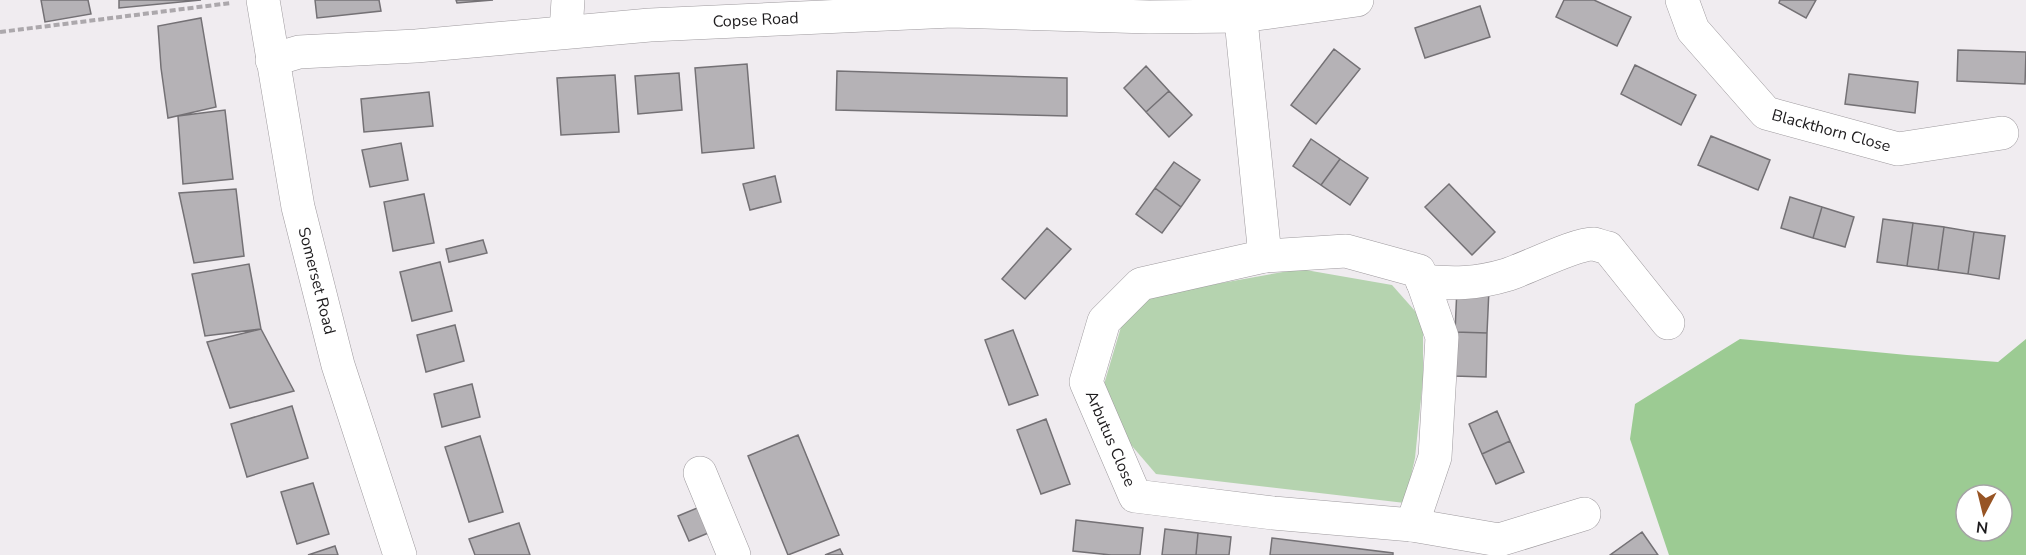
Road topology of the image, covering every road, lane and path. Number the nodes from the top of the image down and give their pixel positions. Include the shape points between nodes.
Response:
1 (1357, 0) edge
2 (1682, 0) edge
3 (249, 1) edge
4 (895, 7) edge
5 (1240, 8) edge
6 (567, 16) edge
7 (0, 32) edge
8 (272, 60) junction
9 (2002, 133) dead end
10 (1265, 256) junction
11 (1422, 281) junction
12 (1668, 323) dead end
13 (700, 473) dead end
14 (1584, 514) dead end
15 (1412, 525) junction
16 (400, 555) edge
17 (734, 555) edge

1 - 5 street, Copse Road
2 - 9 street, Blackthorn Close via 1693,30 1766,113 1898,149
3 - 7 path
3 - 8 street, Somerset Road
4 - 5 street, Copse Road via 1149,17
4 - 6 street, Copse Road via 650,25
5 - 10 street
6 - 8 street, Copse Road via 416,46 299,52
8 - 16 street, Somerset Road via 298,207 338,365
10 - 11 street, Arbutus Close via 1346,251 1419,271
10 - 15 street, Arbutus Close via 1141,284 1104,321 1086,382 1135,496
11 - 12 street via 1482,282 1593,244 1608,248
11 - 15 street via 1442,337 1435,457
13 - 17 street
14 - 15 street, Arbutus Close via 1499,540

